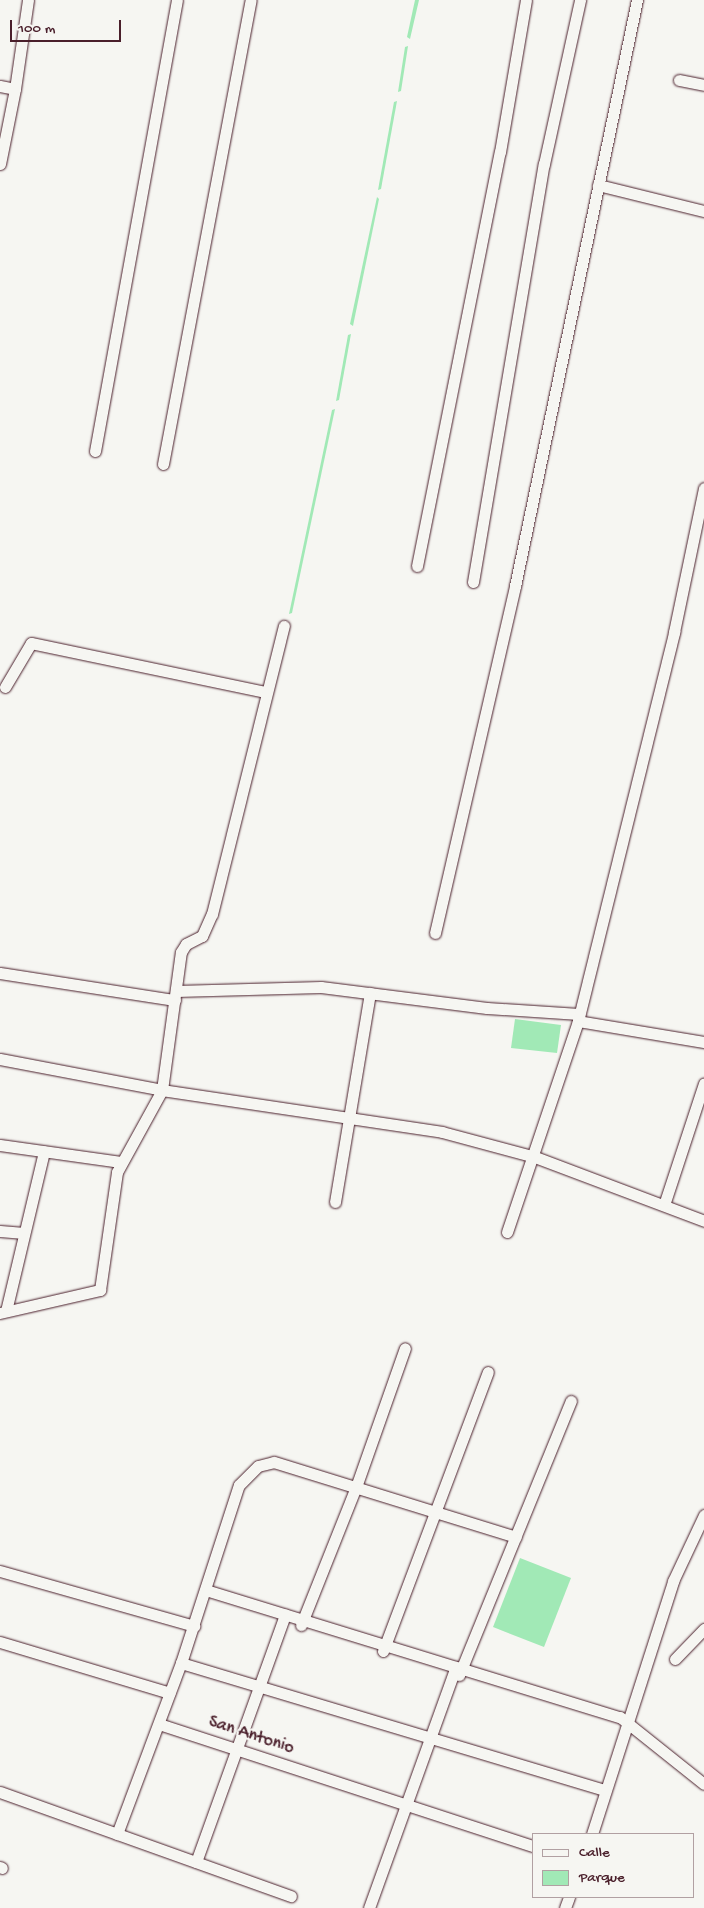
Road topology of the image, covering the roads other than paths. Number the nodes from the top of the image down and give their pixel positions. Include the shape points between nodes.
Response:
1 (28, 0) edge
2 (177, 0) edge
3 (251, 0) edge
4 (526, 0) edge
5 (580, 0) edge
6 (638, 0) edge
7 (679, 80) dead end
8 (704, 85) edge
9 (0, 86) edge
10 (16, 89) junction
11 (0, 164) edge
12 (598, 185) junction
13 (704, 211) edge
14 (95, 451) dead end
15 (163, 464) dead end
16 (704, 488) edge
17 (417, 566) dead end
18 (473, 582) dead end
19 (284, 626) dead end
20 (5, 687) dead end
21 (266, 692) junction
22 (435, 933) dead end
23 (0, 973) edge
24 (370, 993) junction
25 (176, 995) junction
26 (578, 1017) junction
27 (704, 1042) edge
28 (0, 1059) edge
29 (704, 1082) edge
30 (162, 1090) junction
31 (349, 1119) junction
32 (0, 1145) edge
33 (44, 1151) junction
34 (535, 1157) junction
35 (121, 1162) junction
36 (335, 1202) dead end
37 (664, 1205) junction
38 (704, 1221) edge
39 (0, 1231) edge
40 (507, 1232) dead end
41 (24, 1233) junction
42 (3, 1312) edge
43 (405, 1348) dead end
44 (488, 1372) dead end
45 (571, 1401) dead end
46 (356, 1487) junction
47 (435, 1512) junction
48 (704, 1515) edge
49 (516, 1537) junction
50 (0, 1571) edge
51 (206, 1590) junction
52 (295, 1619) junction
53 (194, 1626) junction
54 (704, 1629) edge
55 (0, 1642) edge
56 (384, 1648) junction
57 (675, 1659) dead end
58 (181, 1664) junction
59 (457, 1671) junction
60 (259, 1687) junction
61 (170, 1693) junction
62 (159, 1724) junction
63 (626, 1726) junction
64 (430, 1739) junction
65 (234, 1750) junction
66 (704, 1784) edge
67 (605, 1790) junction
68 (0, 1792) edge
69 (406, 1805) junction
70 (592, 1833) edge
71 (116, 1834) junction
72 (532, 1846) edge
73 (196, 1862) junction
74 (291, 1896) dead end
75 (370, 1908) edge

1 - 10 street
2 - 14 street
3 - 15 street
4 - 17 street via 500,152
5 - 18 street via 544,164
6 - 12 street
7 - 8 street
9 - 10 street
10 - 11 street
12 - 13 street
12 - 22 street via 515,586
16 - 26 street via 674,632
19 - 21 street
20 - 21 street via 30,643
21 - 25 street via 212,914 202,936 184,945
23 - 25 street
24 - 25 street via 321,987
24 - 26 street
24 - 31 street
25 - 30 street
26 - 27 street
26 - 34 street
28 - 30 street
29 - 37 street
30 - 31 street
30 - 35 street
31 - 34 street via 442,1132
31 - 36 street
32 - 33 street
33 - 35 street
33 - 41 street
34 - 37 street
34 - 40 street
35 - 42 street via 100,1290
37 - 38 street
39 - 41 street
41 - 42 street
43 - 46 street
44 - 47 street
45 - 49 street
46 - 47 street
46 - 51 street via 274,1462 258,1466 238,1485
46 - 52 street
47 - 49 street
47 - 56 street
48 - 63 street via 672,1581
49 - 59 street
50 - 53 street
51 - 52 street
51 - 53 street
52 - 56 street
52 - 60 street
53 - 58 street
54 - 57 street
55 - 61 street
56 - 59 street
58 - 60 street
58 - 61 street
59 - 63 street
59 - 64 street
60 - 64 street
60 - 65 street
61 - 62 street
62 - 65 street, San Antonio
62 - 71 street
63 - 66 street
63 - 67 street
64 - 67 street
64 - 69 street
65 - 69 street, San Antonio
65 - 73 street
67 - 70 street
68 - 71 street
69 - 72 street, San Antonio
69 - 75 street
71 - 73 street
73 - 74 street

